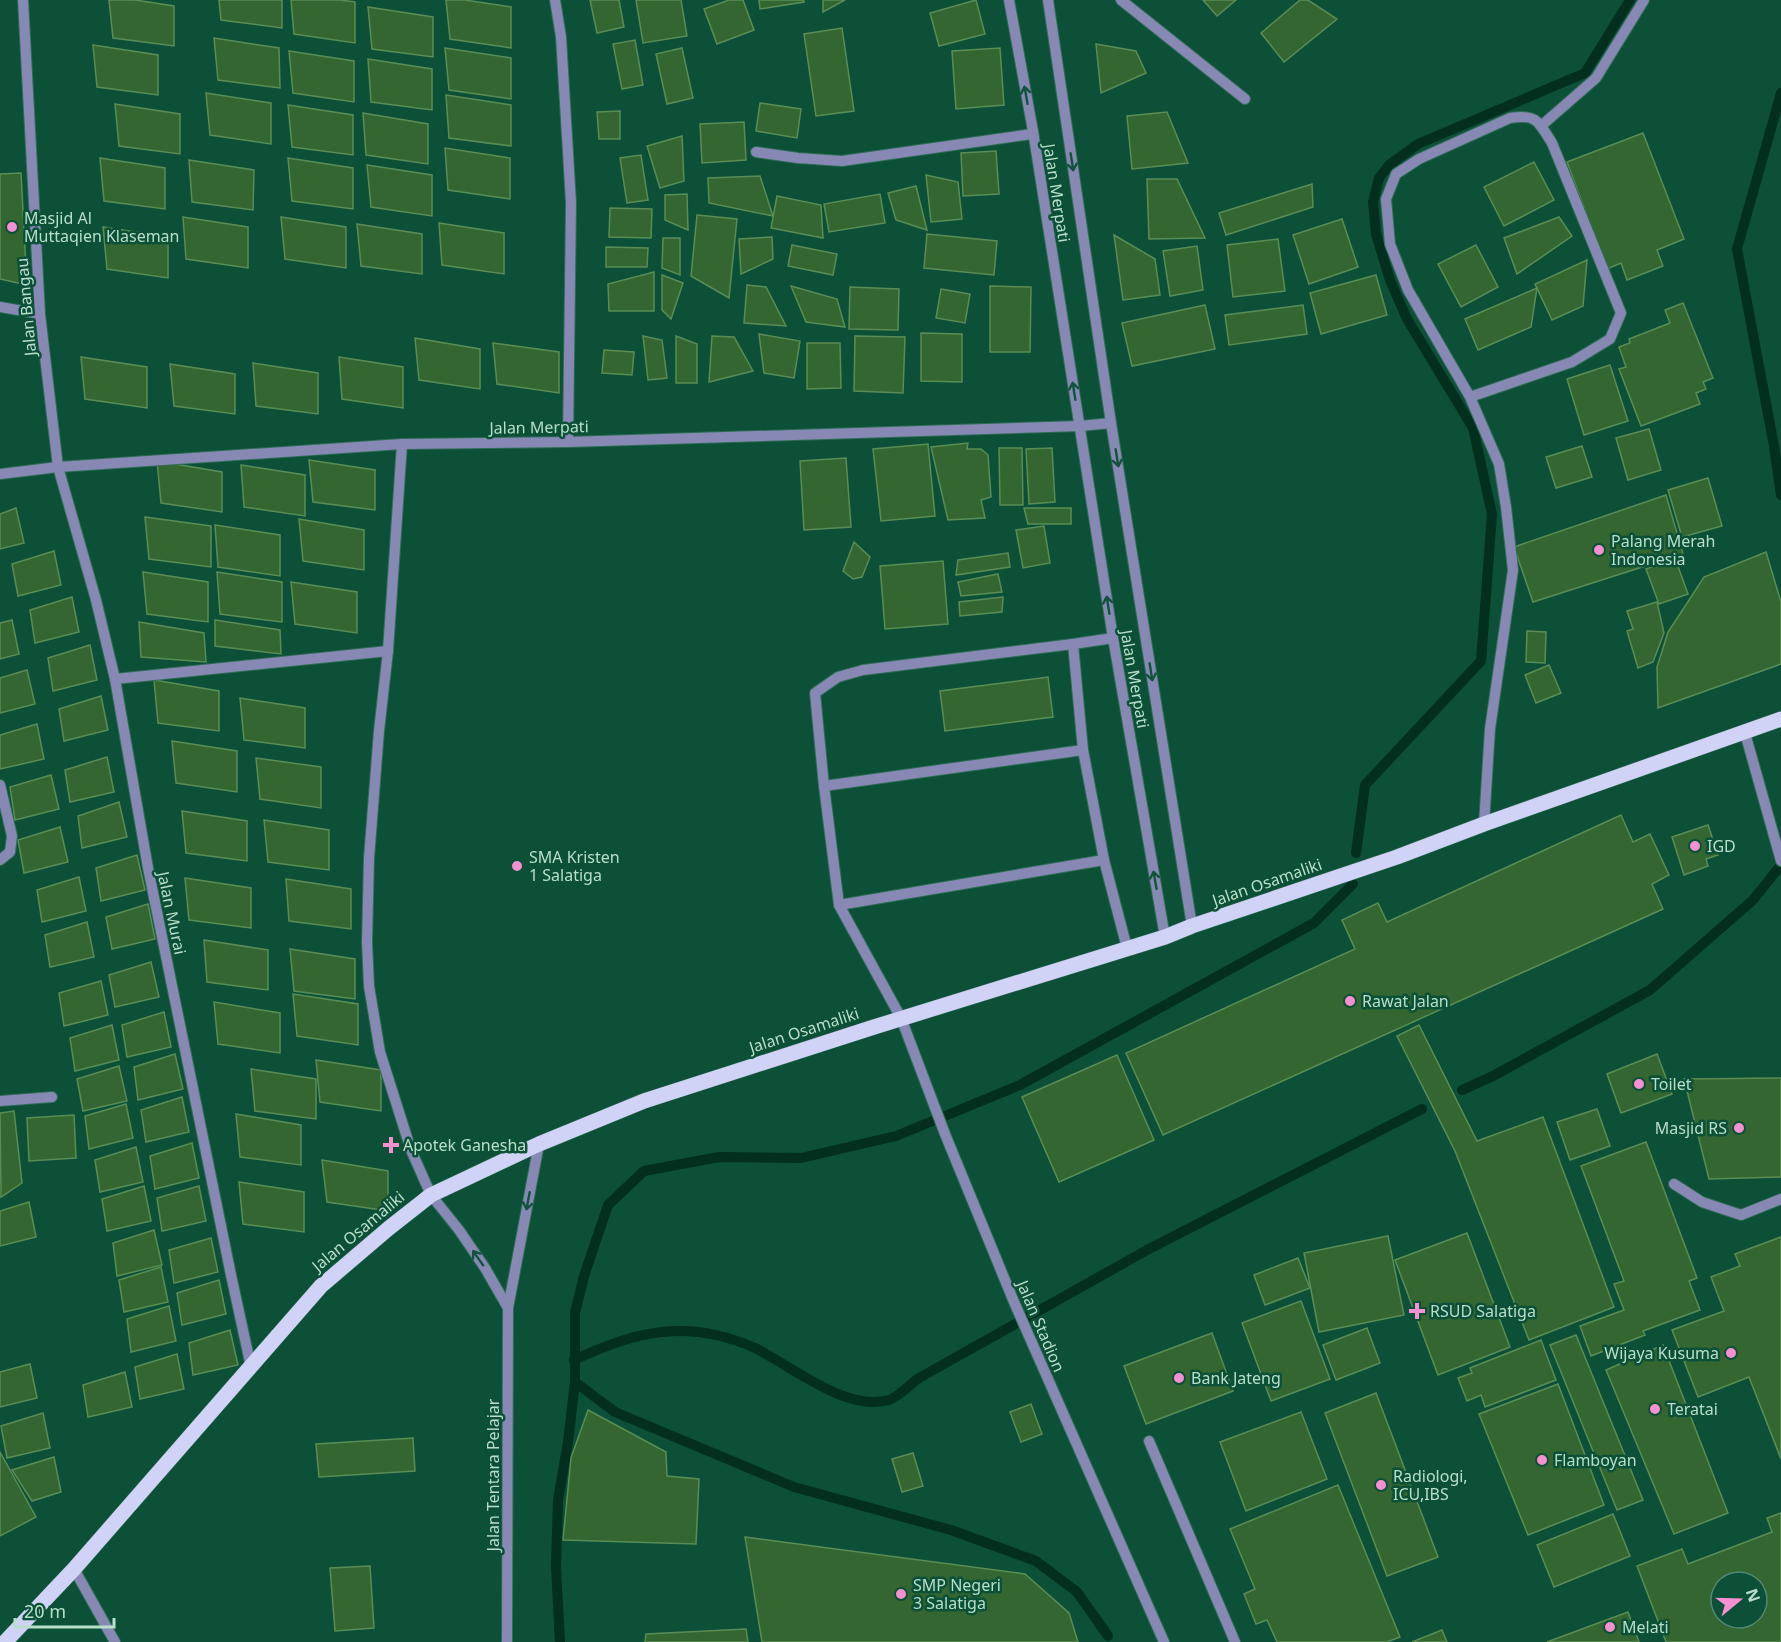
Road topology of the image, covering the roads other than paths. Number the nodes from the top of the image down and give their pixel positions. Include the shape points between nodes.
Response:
1 (23, 0) edge
2 (555, 0) edge
3 (1009, 0) edge
4 (1048, 0) edge
5 (1120, 0) edge
6 (1644, 0) edge
7 (1245, 99) dead end
8 (1541, 126) junction
9 (1032, 134) junction
10 (756, 152) dead end
11 (0, 307) edge
12 (40, 314) junction
13 (1470, 397) junction
14 (1111, 423) junction
15 (1080, 426) junction
16 (568, 442) junction
17 (402, 444) junction
18 (58, 467) junction
19 (0, 474) edge
20 (1113, 638) junction
21 (1073, 644) junction
22 (388, 651) junction
23 (115, 679) junction
24 (1781, 719) edge
25 (1744, 733) junction
26 (1083, 750) junction
27 (0, 785) edge
28 (824, 786) junction
29 (1484, 824) junction
30 (0, 860) edge
31 (1104, 860) junction
32 (1781, 861) edge
33 (839, 905) junction
34 (1192, 926) junction
35 (1165, 938) junction
36 (1127, 948) junction
37 (901, 1018) junction
38 (52, 1096) dead end
39 (0, 1101) edge
40 (539, 1144) junction
41 (1674, 1184) dead end
42 (431, 1195) junction
43 (1781, 1199) edge
44 (508, 1308) junction
45 (251, 1367) junction
46 (1149, 1441) dead end
47 (74, 1569) junction
48 (5, 1642) edge
49 (115, 1642) edge
50 (507, 1642) edge
51 (1164, 1642) edge
52 (1235, 1642) edge

1 - 12 street, Jalan Bangau
2 - 16 street via 561,37 571,203
9 -> 3 street, Jalan Merpati
4 -> 14 street, Jalan Merpati
5 - 7 street
6 - 8 street via 1596,78
8 - 13 street via 1552,142 1621,313 1610,339 1572,362
8 - 13 street via 1525,116 1510,118 1419,159 1396,174 1386,199 1390,244 1408,290
9 - 10 street via 842,161
15 -> 9 street, Jalan Merpati
11 - 12 street
12 - 18 street, Jalan Bangau
13 - 29 street via 1499,464 1513,570 1490,729
14 - 15 street, Jalan Merpati
14 -> 34 street, Jalan Merpati
15 - 16 street, Jalan Merpati
20 -> 15 street, Jalan Merpati
16 - 17 street, Jalan Merpati
17 - 18 street, Jalan Merpati
17 - 22 street
18 - 19 street, Jalan Merpati
18 - 23 street, Jalan Murai
20 - 21 street
35 -> 20 street, Jalan Merpati
21 - 26 street
21 - 28 street via 863,670 838,677 815,693
22 - 23 street
22 - 42 street via 369,858 369,986 380,1052 411,1150
23 - 45 street, Jalan Murai via 148,868
24 - 25 main road, Jalan Osamaliki
25 - 29 main road, Jalan Osamaliki
25 - 32 street
26 - 28 street
26 - 31 street
27 - 30 street via 12,836 10,852
28 - 33 street
29 - 34 main road, Jalan Osamaliki
31 - 33 street
31 - 36 street
33 - 37 street, Jalan Stadion
34 - 35 main road, Jalan Osamaliki
35 - 36 main road, Jalan Osamaliki
36 - 37 main road, Jalan Osamaliki
37 - 40 main road, Jalan Osamaliki via 644,1101
37 - 51 street, Jalan Stadion via 1014,1302
38 - 39 street
40 - 42 main road, Jalan Osamaliki
40 -> 44 street, Jalan Tentara Pelajar
41 - 43 street via 1702,1202 1741,1215
44 -> 42 street via 485,1268
42 - 45 main road, Jalan Osamaliki via 321,1286
44 - 50 street, Jalan Tentara Pelajar
45 - 47 main road, Jalan Osamaliki
46 - 52 street
47 - 48 main road, Jalan Osamaliki
47 - 49 street

